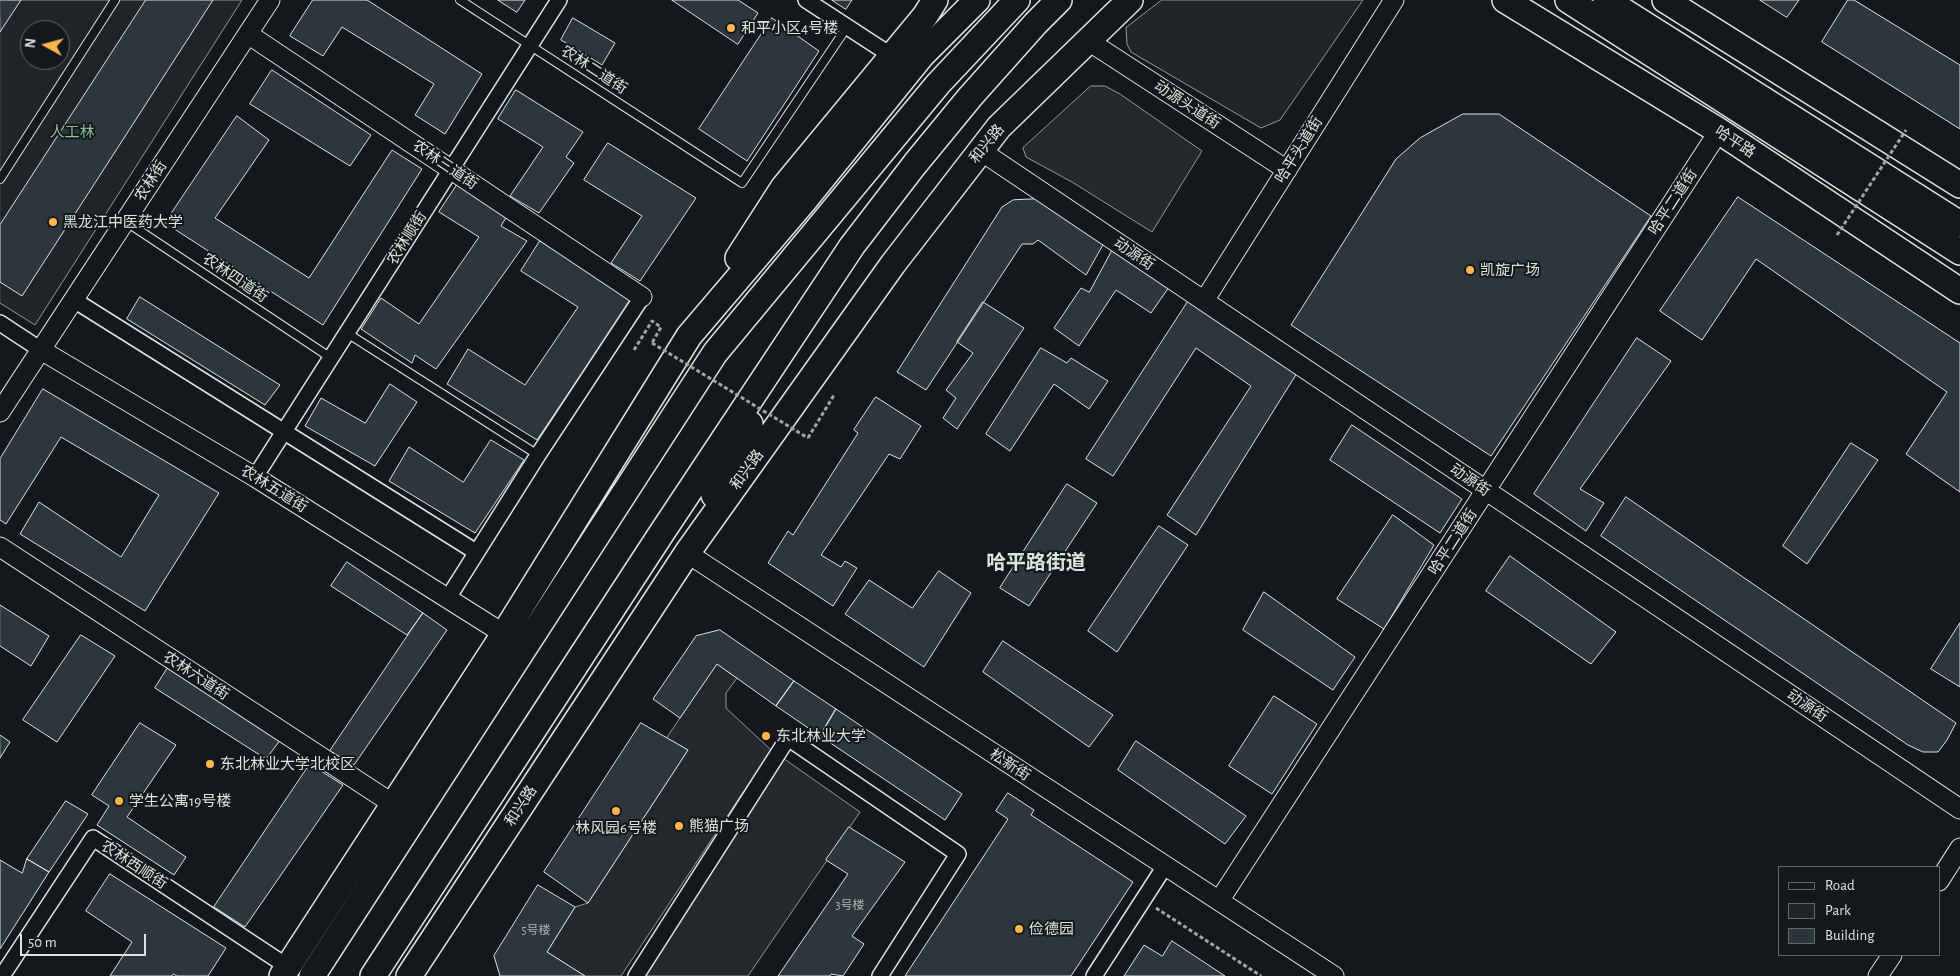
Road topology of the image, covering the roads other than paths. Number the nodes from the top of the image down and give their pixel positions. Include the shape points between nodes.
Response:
1 (115, 0) edge
2 (270, 0) edge
3 (460, 0) edge
4 (559, 0) edge
5 (806, 0) edge
6 (935, 0) edge
7 (977, 0) edge
8 (1017, 0) edge
9 (1059, 0) edge
10 (1130, 0) edge
11 (1394, 0) edge
12 (1505, 0) edge
13 (1568, 0) edge
14 (1606, 0) edge
15 (1665, 0) edge
16 (847, 27) junction
17 (248, 34) junction
18 (1087, 40) junction
19 (530, 45) junction
20 (892, 56) junction
21 (1815, 93) junction
22 (1719, 131) junction
23 (981, 151) junction
24 (451, 169) junction
25 (1287, 170) junction
26 (0, 179) edge
27 (1960, 185) edge
28 (1883, 202) junction
29 (125, 221) junction
30 (1960, 224) edge
31 (1960, 252) edge
32 (1953, 286) edge
33 (642, 297) joint
34 (74, 300) junction
35 (1204, 301) junction
36 (808, 310) junction
37 (0, 324) edge
38 (347, 333) junction
39 (689, 336) junction
40 (41, 350) junction
41 (715, 353) junction
42 (331, 358) junction
43 (0, 412) edge
44 (284, 432) junction
45 (538, 455) junction
46 (255, 477) junction
47 (594, 490) junction
48 (1486, 490) junction
49 (0, 548) edge
50 (476, 552) junction
51 (687, 554) junction
52 (673, 576) junction
53 (448, 598) junction
54 (504, 634) junction
55 (393, 804) junction
56 (1960, 808) edge
57 (1960, 848) edge
58 (1165, 866) junction
59 (1940, 879) edge
60 (1220, 901) junction
61 (1891, 956) edge
62 (285, 971) edge
63 (414, 974) edge
64 (2, 976) edge
65 (312, 976) edge
66 (373, 976) edge
67 (636, 976) edge
68 (880, 976) edge
69 (1094, 976) edge
70 (1334, 976) edge
71 (1878, 976) edge

1 - 26 lane
2 - 17 street, 农林街
3 - 19 lane, 农林二道街
4 - 19 street, 农林顺街
5 - 16 street
6 - 20 highway
7 - 39 highway via 922,55
8 - 41 highway via 938,84
9 - 36 highway via 970,97 852,246
10 - 18 highway, 和兴路
11 - 25 street, 哈平头道街
12 - 22 highway, 哈平路
13 - 28 highway, 哈平路
14 - 30 highway
15 - 21 highway
16 - 19 lane, 农林二道街 via 742,183
16 - 20 street
17 - 24 street, 农林三道街
17 - 29 street, 农林街
18 - 23 highway, 和兴路 via 999,127
18 - 25 street, 动源头道街
19 - 24 street, 农林顺街
20 - 39 highway via 783,188
21 - 27 highway
21 - 30 highway
22 - 32 highway, 哈平路
22 - 48 street, 哈平二道街
23 - 35 street, 动源街
23 - 51 highway, 和兴路 via 893,264
24 - 33 street, 农林三道街
24 - 38 street, 农林顺街
25 - 35 street, 哈平头道街
28 - 31 highway, 哈平路
28 - 32 highway
29 - 34 street, 农林街
29 - 42 lane, 农林四道街
33 - 45 street
34 - 40 street, 农林街
34 - 44 street
35 - 48 street, 动源街
36 - 52 highway
36 - 66 highway
37 - 40 street
38 - 42 street, 农林顺街
38 - 45 lane
39 - 47 highway
40 - 43 street, 农林街
40 - 46 street, 农林五道街
41 - 47 highway
41 - 65 highway
42 - 44 street, 农林顺街
44 - 46 street, 农林顺街
44 - 50 street
45 - 50 street
46 - 53 street, 农林五道街
47 - 54 highway
48 - 56 street, 动源街
48 - 60 street, 哈平二道街
49 - 55 street, 农林六道街
50 - 53 street
51 - 52 highway, 和兴路
51 - 58 street, 松新街
52 - 63 highway, 和兴路
53 - 54 street, 农林五道街
54 - 55 highway
55 - 62 highway
57 - 59 street
58 - 60 street, 松新街
58 - 69 street
60 - 70 street, 松新街
61 - 71 street
62 - 64 street, 农林西顺街 via 93,838
67 - 68 street via 788,738 958,854

